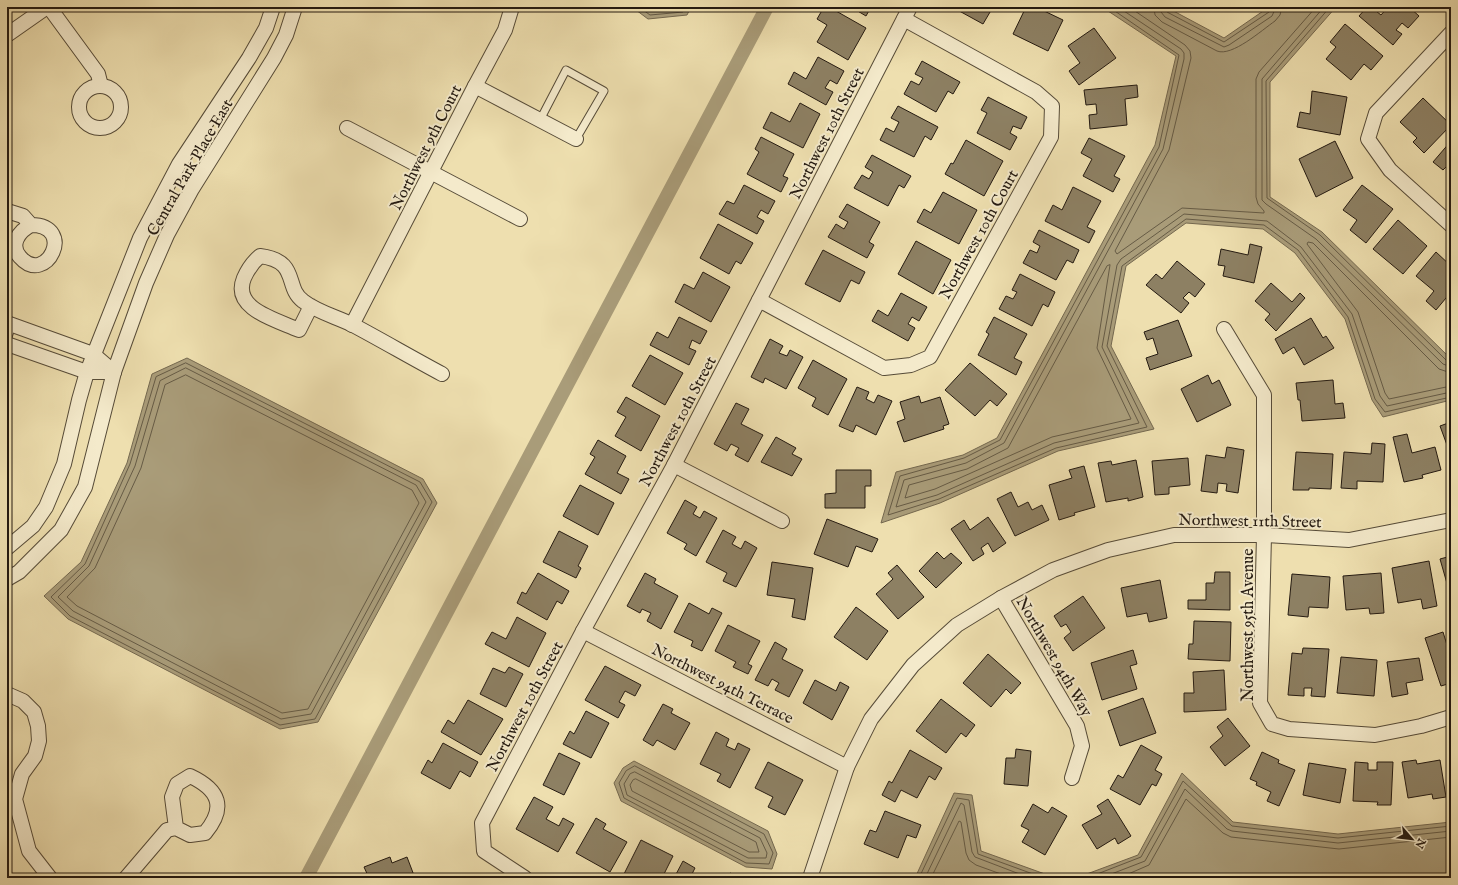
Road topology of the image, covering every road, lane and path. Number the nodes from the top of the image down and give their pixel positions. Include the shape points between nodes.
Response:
1 (48, 7) edge
2 (273, 7) edge
3 (295, 7) edge
4 (512, 7) edge
5 (907, 13) edge
6 (1451, 32) edge
7 (7, 35) edge
8 (101, 86) dead end
9 (475, 86) junction
10 (540, 120) junction
11 (346, 128) dead end
12 (576, 139) joint
13 (430, 172) junction
14 (7, 211) edge
15 (520, 220) dead end
16 (31, 225) dead end
17 (1451, 225) edge
18 (759, 300) junction
19 (311, 306) junction
20 (10, 324) edge
21 (352, 325) junction
22 (1224, 329) dead end
23 (7, 340) edge
24 (7, 344) edge
25 (93, 354) junction
26 (87, 372) junction
27 (114, 372) junction
28 (442, 374) dead end
29 (674, 465) junction
30 (1451, 520) edge
31 (782, 521) dead end
32 (1264, 535) junction
33 (7, 548) edge
34 (7, 579) edge
35 (1001, 598) junction
36 (583, 630) junction
37 (7, 694) edge
38 (1451, 717) edge
39 (847, 767) junction
40 (1072, 778) dead end
41 (176, 828) dead end
42 (50, 878) edge
43 (126, 878) edge
44 (525, 878) edge
45 (810, 878) edge

1 - 7 street
1 - 8 street via 98,74
2 - 25 street, Central Park Place East via 266,28 249,58 179,164 140,238
3 - 27 street, Central Park Place East via 286,35 274,58 166,235
4 - 9 street via 505,30
5 - 18 street, Northwest 10th Street
5 - 18 street, Northwest 10th Court via 1036,92 1052,106 1051,137 930,357 911,365 884,368
6 - 17 street via 1376,113 1368,139 1390,170
9 - 10 street, Northwest 9th Court
9 - 13 street, Northwest 9th Court
10 - 12 street, Northwest 9th Court
10 - 12 lane via 566,70 604,91
11 - 13 street
13 - 15 street
13 - 21 street, Northwest 9th Court
14 - 16 street via 23,216
18 - 29 street, Northwest 10th Street
19 - 19 street via 296,295 284,265 271,257 260,256 253,263 241,286 242,296 247,305 299,330
19 - 21 street
20 - 23 lane
20 - 25 street
21 - 28 street
22 - 32 street, Northwest 95th Avenue via 1264,395
24 - 26 street
25 - 26 street, Central Park Place East
25 - 27 street
26 - 27 street
26 - 33 street, Central Park Place East via 64,464 46,507 33,526
27 - 34 street, Central Park Place East via 85,487 61,530 19,572
29 - 31 street
29 - 36 street, Northwest 10th Street
30 - 32 street, Northwest 11th Street via 1349,540
32 - 35 street, Northwest 11th Street via 1174,535 1115,549 1053,570
32 - 38 street, Northwest 95th Avenue via 1260,703 1272,724 1289,729 1375,735
35 - 39 street, Northwest 11th Street via 958,625 913,665 870,719
35 - 40 street, Northwest 94th Way via 1077,726 1082,746
36 - 39 street, Northwest 94th Terrace
36 - 44 street, Northwest 10th Street via 482,823 484,851
37 - 42 street via 23,701 34,712 38,726 35,756 22,774 15,799 29,851
39 - 45 street, Northwest 11th Street
41 - 43 street via 167,830

